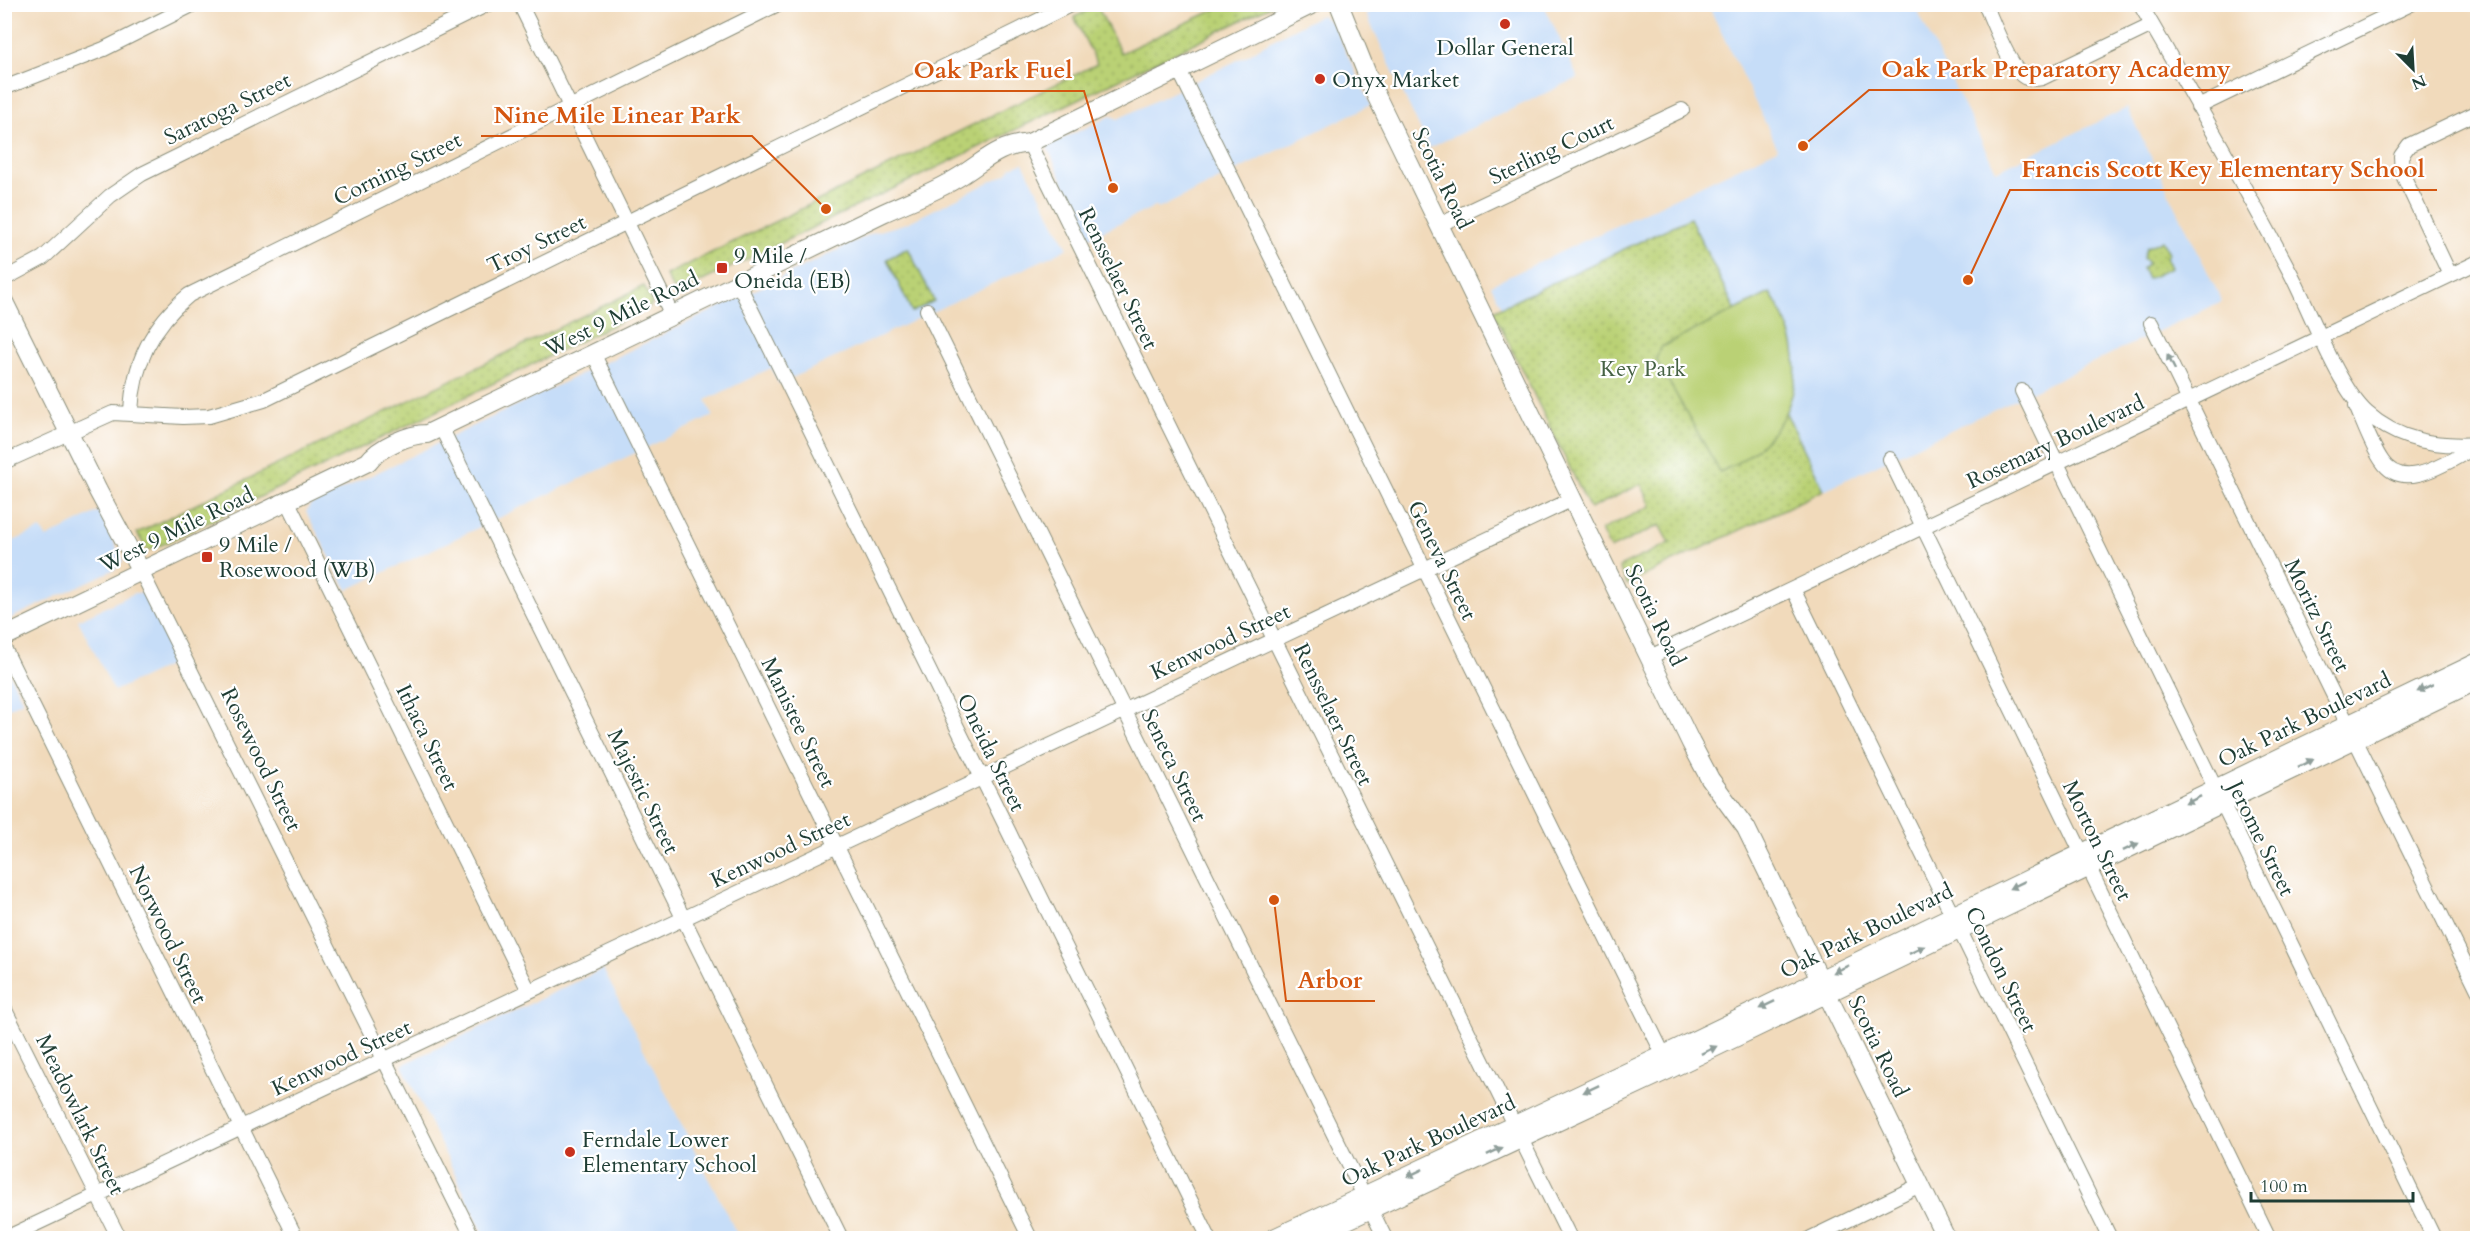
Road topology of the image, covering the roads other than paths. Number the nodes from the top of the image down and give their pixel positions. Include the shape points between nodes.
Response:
1 (194, 4) edge
2 (488, 4) edge
3 (520, 4) edge
4 (778, 4) edge
5 (1072, 4) edge
6 (1313, 4) edge
7 (1339, 4) edge
8 (1984, 4) edge
9 (2140, 4) edge
10 (2411, 4) edge
11 (2152, 25) junction
12 (1179, 70) junction
13 (4, 88) edge
14 (570, 107) junction
15 (2198, 107) junction
16 (1682, 110) dead end
17 (2478, 111) edge
18 (1029, 143) junction
19 (627, 223) junction
20 (1439, 225) junction
21 (2478, 262) edge
22 (2450, 275) junction
23 (4, 279) edge
24 (738, 283) junction
25 (4, 302) edge
26 (927, 310) dead end
27 (672, 315) junction
28 (2151, 323) dead end
29 (2322, 337) junction
30 (593, 353) junction
31 (2022, 391) dead end
32 (2352, 396) junction
33 (2191, 400) junction
34 (131, 412) junction
35 (434, 430) junction
36 (69, 432) junction
37 (2478, 445) edge
38 (1890, 459) dead end
39 (4, 462) edge
40 (2057, 464) junction
41 (1573, 499) junction
42 (288, 502) junction
43 (1923, 528) junction
44 (1424, 568) junction
45 (142, 573) junction
46 (1794, 589) junction
47 (4, 637) edge
48 (1274, 639) junction
49 (4, 648) edge
50 (1650, 657) junction
51 (2478, 662) edge
52 (2478, 680) edge
53 (1125, 710) junction
54 (2352, 732) junction
55 (981, 777) junction
56 (2218, 796) junction
57 (836, 845) junction
58 (2085, 861) junction
59 (683, 917) junction
60 (1956, 923) junction
61 (1823, 987) junction
62 (2478, 990) edge
63 (530, 991) junction
64 (4, 1008) edge
65 (385, 1060) junction
66 (1667, 1062) junction
67 (242, 1128) junction
68 (1517, 1132) junction
69 (1920, 1185) junction
70 (98, 1196) junction
71 (1367, 1202) junction
72 (6, 1239) edge
73 (119, 1239) edge
74 (296, 1239) edge
75 (473, 1239) edge
76 (841, 1239) edge
77 (1030, 1239) edge
78 (1209, 1239) edge
79 (1274, 1239) edge
80 (1309, 1239) edge
81 (1385, 1239) edge
82 (1570, 1239) edge
83 (1811, 1239) edge
84 (1946, 1239) edge
85 (2110, 1239) edge
86 (2269, 1239) edge
87 (2434, 1239) edge

1 - 13 street via 104,49
2 - 23 street, Saratoga Street via 142,174 110,196 43,258
3 - 14 street
4 - 14 street, Corning Street
5 - 19 street, Troy Street
6 - 12 street, West 9 Mile Road
7 - 20 street, Scotia Road via 1373,89
8 - 11 street via 2015,67 2024,77 2033,79
9 - 11 street
10 - 15 street
11 - 15 street
12 - 18 street, West 9 Mile Road
12 - 44 street, Geneva Street
14 - 19 street
14 - 34 street, Corning Street via 189,295 159,325 145,349 134,382
15 - 29 street
16 - 20 street, Sterling Court
17 - 22 street via 2409,145 2401,156 2402,173
18 - 24 street, West 9 Mile Road via 1010,159 982,172 965,173
18 - 48 street, Rensselaer Street
19 - 27 street
19 - 34 street, Troy Street via 264,400 209,416
20 - 41 street, Scotia Road
21 - 22 street, Rosemary Boulevard
22 - 29 street, Rosemary Boulevard
24 - 27 street, West 9 Mile Road
24 - 55 street, Oneida Street
25 - 36 street, Rosewood Street
26 - 53 street, Seneca Street
27 - 30 street, West 9 Mile Road
33 -> 28 street, Moritz Street
29 - 32 street
29 - 33 street, Rosemary Boulevard
30 - 35 street, West 9 Mile Road
30 - 57 street, Manistee Street
31 - 40 street, Jerome Street
32 - 37 street via 2382,425 2403,436 2426,443
32 - 37 street via 2381,460 2397,474 2413,476
33 - 40 street, Rosemary Boulevard
33 - 54 street, Moritz Street
34 - 36 street, Troy Street via 114,413
35 - 42 street, West 9 Mile Road via 421,443 389,459 368,462
35 - 59 street, Majestic Street
36 - 39 street, Troy Street
36 - 45 street, Rosewood Street
38 - 43 street, Morton Street
40 - 43 street, Rosemary Boulevard
40 - 56 street, Jerome Street
41 - 44 street, Kenwood Street
41 - 50 street, Scotia Road
42 - 45 street, West 9 Mile Road
42 - 63 street, Ithaca Street
43 - 46 street, Rosemary Boulevard
43 - 58 street, Morton Street
44 - 48 street, Kenwood Street
44 - 66 street, Geneva Street
45 - 47 street, West 9 Mile Road
45 - 65 street, Rosewood Street
46 - 50 street, Rosemary Boulevard
46 - 60 street, Condon Street
48 - 53 street, Kenwood Street
48 - 68 street, Rensselaer Street
49 - 67 street, Norwood Street
50 - 61 street, Scotia Road via 1706,771 1746,828
51 -> 54 street, Oak Park Boulevard
52 - 54 street, Oak Park Boulevard
53 - 55 street, Kenwood Street
53 - 71 street, Seneca Street
54 - 56 street, Oak Park Boulevard
54 - 62 street, Moritz Street
55 - 57 street, Kenwood Street
55 - 78 street, Oneida Street
56 - 58 street, Oak Park Boulevard
56 - 87 street, Jerome Street
57 - 59 street, Kenwood Street
57 - 77 street, Manistee Street
58 - 60 street, Oak Park Boulevard
58 - 86 street, Morton Street
59 - 63 street, Kenwood Street
59 - 76 street, Majestic Street
60 - 61 street, Oak Park Boulevard
60 - 85 street, Condon Street
61 - 66 street, Oak Park Boulevard
61 - 69 street, Scotia Road
63 - 65 street, Kenwood Street
64 - 70 street, Meadowlark Street
65 - 67 street, Kenwood Street
65 - 75 street, Rosewood Street
66 - 68 street, Oak Park Boulevard
67 - 70 street, Kenwood Street
67 - 74 street, Norwood Street
68 - 71 street, Oak Park Boulevard
68 - 82 street, Rensselaer Street
69 - 83 street
69 - 84 street, Scotia Road
70 - 72 street, Kenwood Street
70 - 73 street, Meadowlark Street
71 - 79 street, Oak Park Boulevard
71 - 80 street, Oak Park Boulevard
71 - 81 street, Seneca Street

